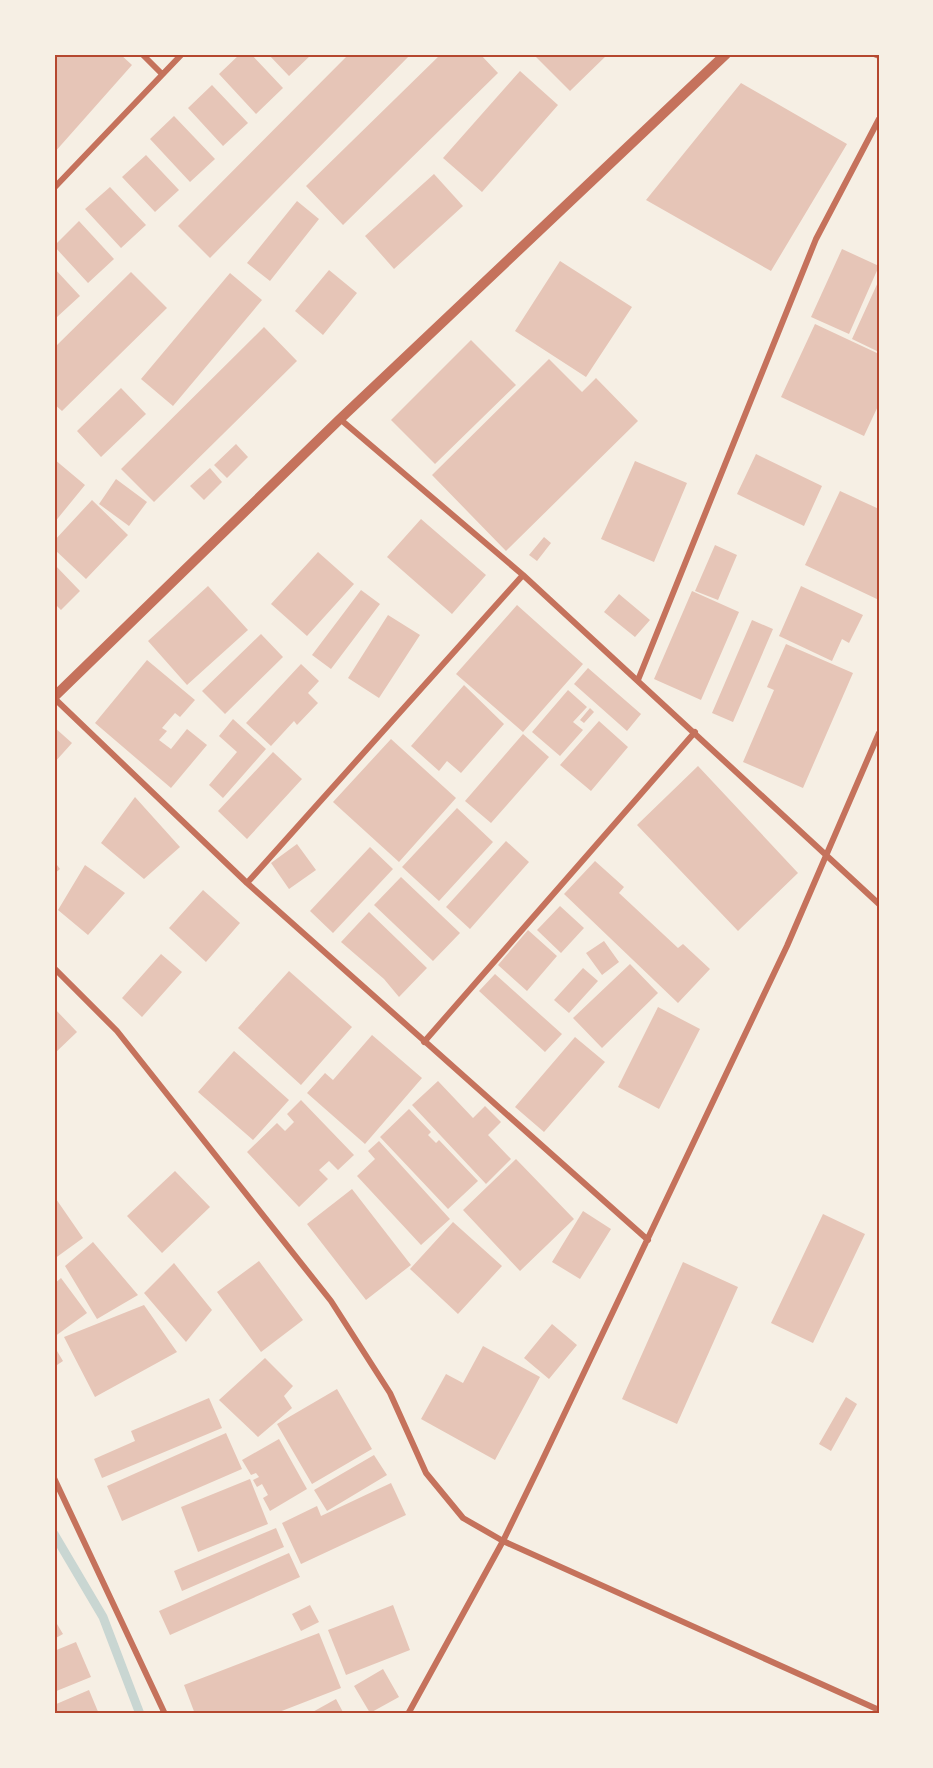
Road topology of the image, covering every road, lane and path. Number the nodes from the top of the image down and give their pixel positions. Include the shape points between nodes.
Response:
1 (142, 54) edge
2 (182, 54) edge
3 (726, 54) edge
4 (874, 54) edge
5 (879, 56) edge
6 (162, 74) junction
7 (879, 119) edge
8 (54, 188) edge
9 (340, 419) junction
10 (523, 575) junction
11 (638, 680) junction
12 (54, 698) edge
13 (695, 732) junction
14 (879, 733) edge
15 (827, 854) junction
16 (247, 883) junction
17 (879, 904) edge
18 (54, 968) edge
19 (424, 1042) junction
20 (648, 1240) junction
21 (54, 1478) edge
22 (503, 1541) junction
23 (879, 1710) edge
24 (165, 1714) edge
25 (408, 1714) edge

1 - 6 street
2 - 6 street
3 - 9 street
4 - 5 street
6 - 8 street
7 - 11 street via 816,239
9 - 10 street
9 - 12 street
10 - 11 street
10 - 16 street
11 - 13 street
12 - 16 street
13 - 15 street
13 - 19 street
14 - 15 street
15 - 17 street
15 - 20 street via 788,946
16 - 19 street
18 - 22 street via 117,1031 332,1301 390,1393 426,1473 463,1518
19 - 20 street
20 - 22 street
21 - 24 street
22 - 23 street
22 - 25 street

